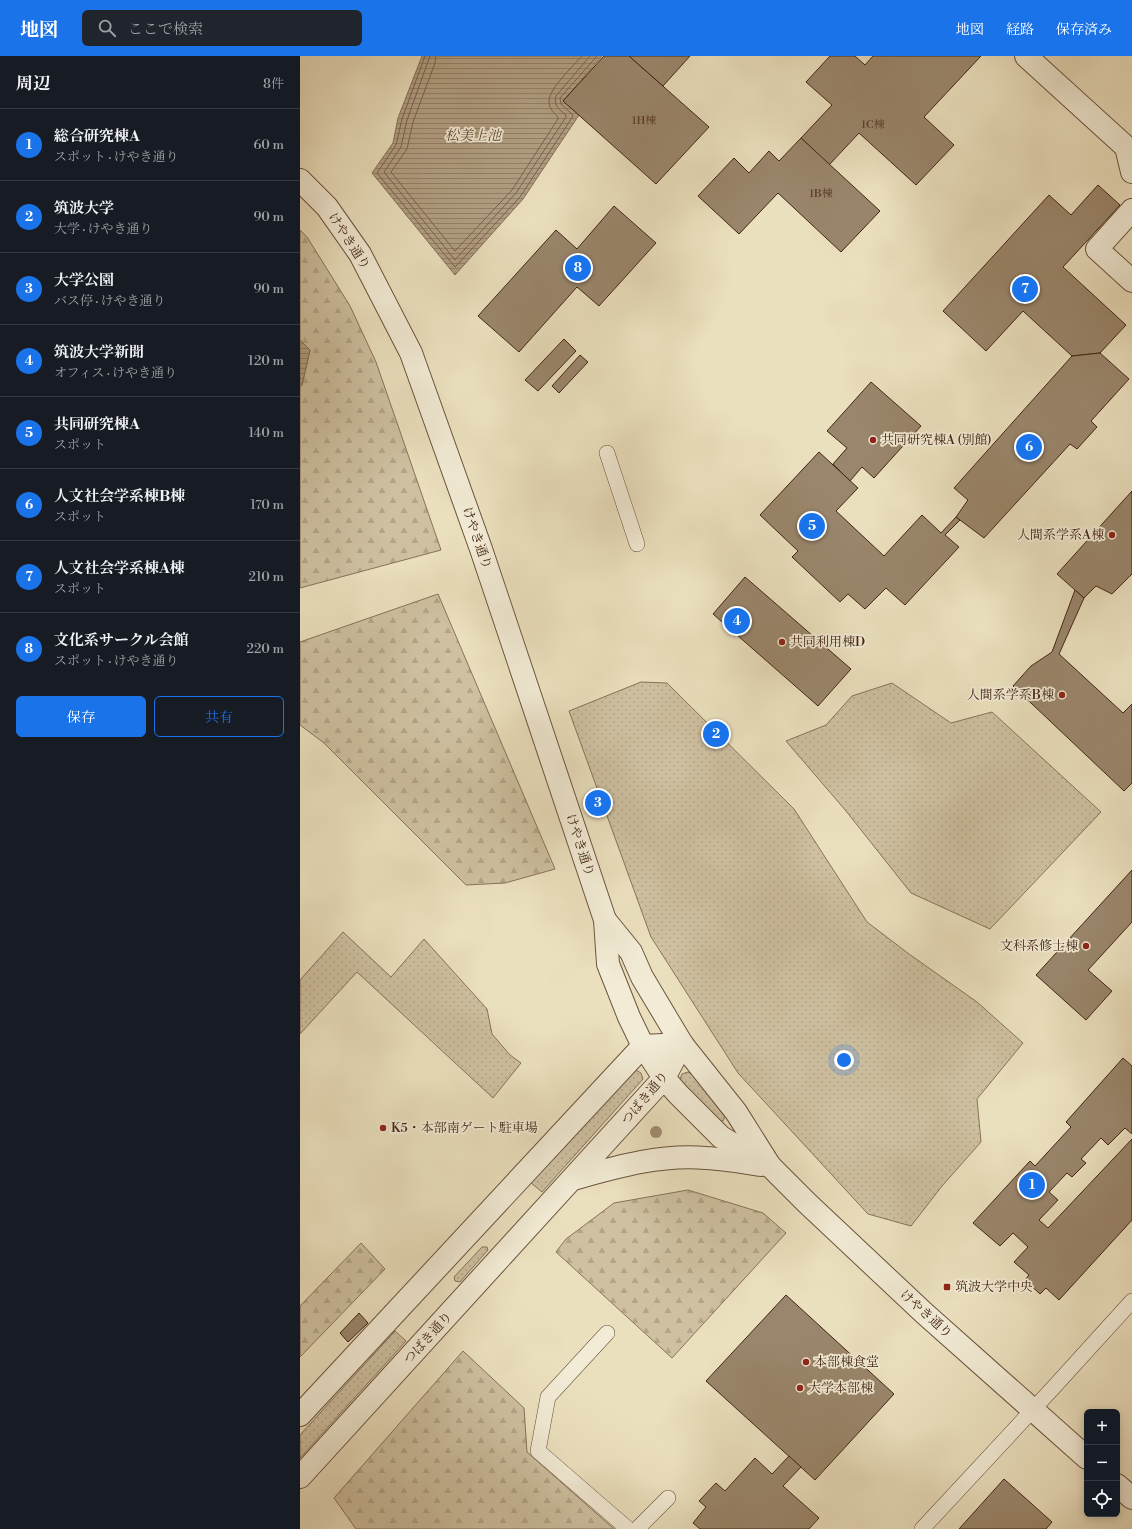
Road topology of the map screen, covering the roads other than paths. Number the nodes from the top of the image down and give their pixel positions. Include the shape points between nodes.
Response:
1 (1026, 56) edge
2 (1132, 172) edge
3 (300, 180) edge
4 (1132, 210) edge
5 (1132, 281) edge
6 (607, 453) dead end
7 (637, 544) dead end
8 (605, 920) junction
9 (682, 1044) junction
10 (643, 1046) junction
11 (664, 1078) junction
12 (770, 1166) junction
13 (572, 1179) junction
14 (1132, 1301) edge
15 (607, 1333) dead end
16 (1033, 1410) junction
17 (300, 1414) edge
18 (1084, 1455) edge
19 (300, 1478) edge
20 (1120, 1488) edge
21 (668, 1498) dead end
22 (1132, 1498) edge
23 (628, 1529) edge
24 (637, 1529) edge
25 (922, 1529) edge

1 - 2 street via 1126,147
3 - 8 street, けやき通り via 327,207 360,254 411,353 481,549
4 - 5 street via 1097,249
6 - 7 lane
8 - 9 street, けやき通り via 631,952 642,977
8 - 10 street, けやき通り via 608,964
9 - 10 street
9 - 11 street, つばき通り
9 - 12 street, けやき通り via 736,1112
10 - 11 street, けやき通り
10 - 17 street
11 - 12 street, けやき通り via 721,1137
11 - 13 street, つばき通り
12 - 13 street via 705,1158 668,1158 628,1164
12 - 16 street, けやき通り via 924,1313
13 - 19 street, つばき通り
14 - 16 lane
15 - 23 lane via 548,1397 538,1451
16 - 18 street, けやき通り
16 - 25 lane
20 - 22 street
21 - 24 lane

